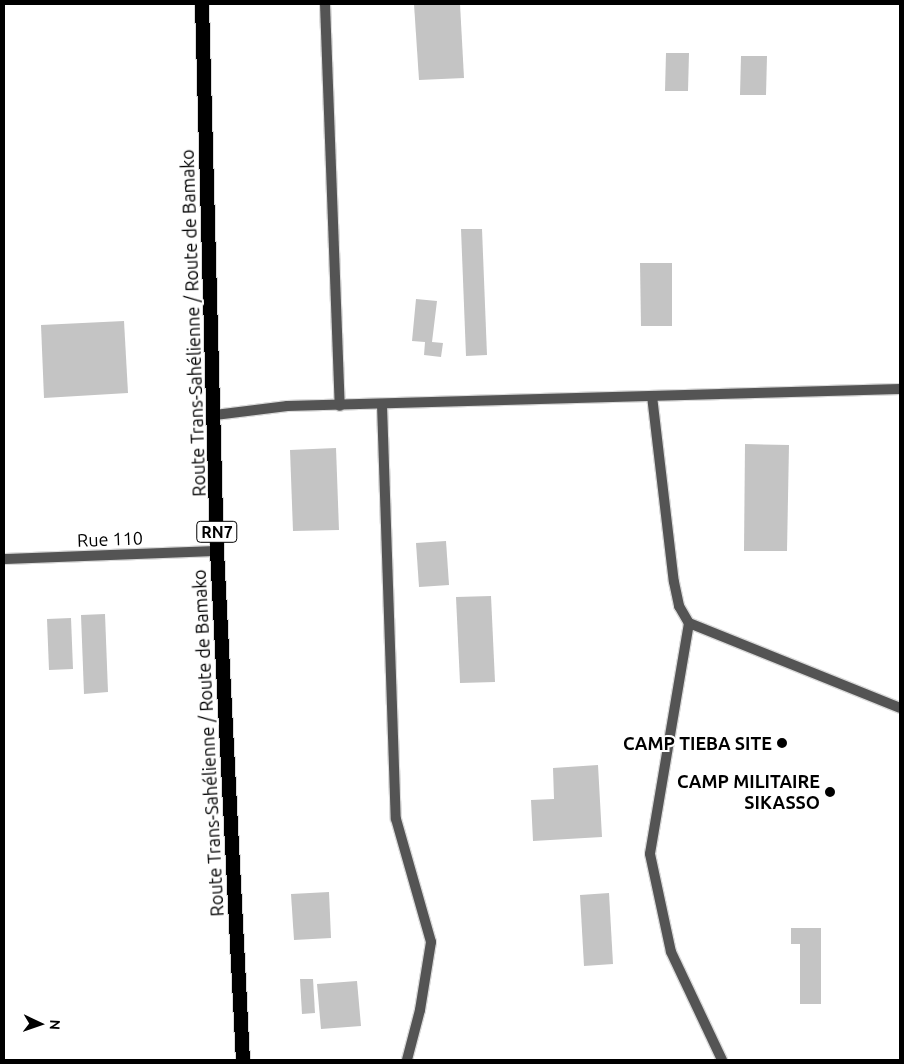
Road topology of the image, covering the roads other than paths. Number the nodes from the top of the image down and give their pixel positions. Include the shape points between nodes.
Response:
1 (202, 4) edge
2 (324, 4) edge
3 (900, 389) edge
4 (652, 396) junction
5 (382, 405) junction
6 (340, 406) junction
7 (215, 415) junction
8 (217, 551) junction
9 (4, 559) edge
10 (689, 623) junction
11 (900, 708) edge
12 (243, 1060) edge
13 (407, 1060) edge
14 (722, 1060) edge

1 - 7 highway, Route Trans-Sahélienne / Route de Bamako / RN7
2 - 6 street
3 - 4 street
4 - 5 street
4 - 10 street via 674,582 679,606
5 - 6 street
5 - 13 street via 396,819 431,942 420,1010
6 - 7 street via 287,406
7 - 8 highway, Route Trans-Sahélienne / Route de Bamako / RN7
8 - 9 street, Rue 110
8 - 12 highway, Route Trans-Sahélienne / Route de Bamako / RN7
10 - 11 street
10 - 14 street via 650,854 671,952

